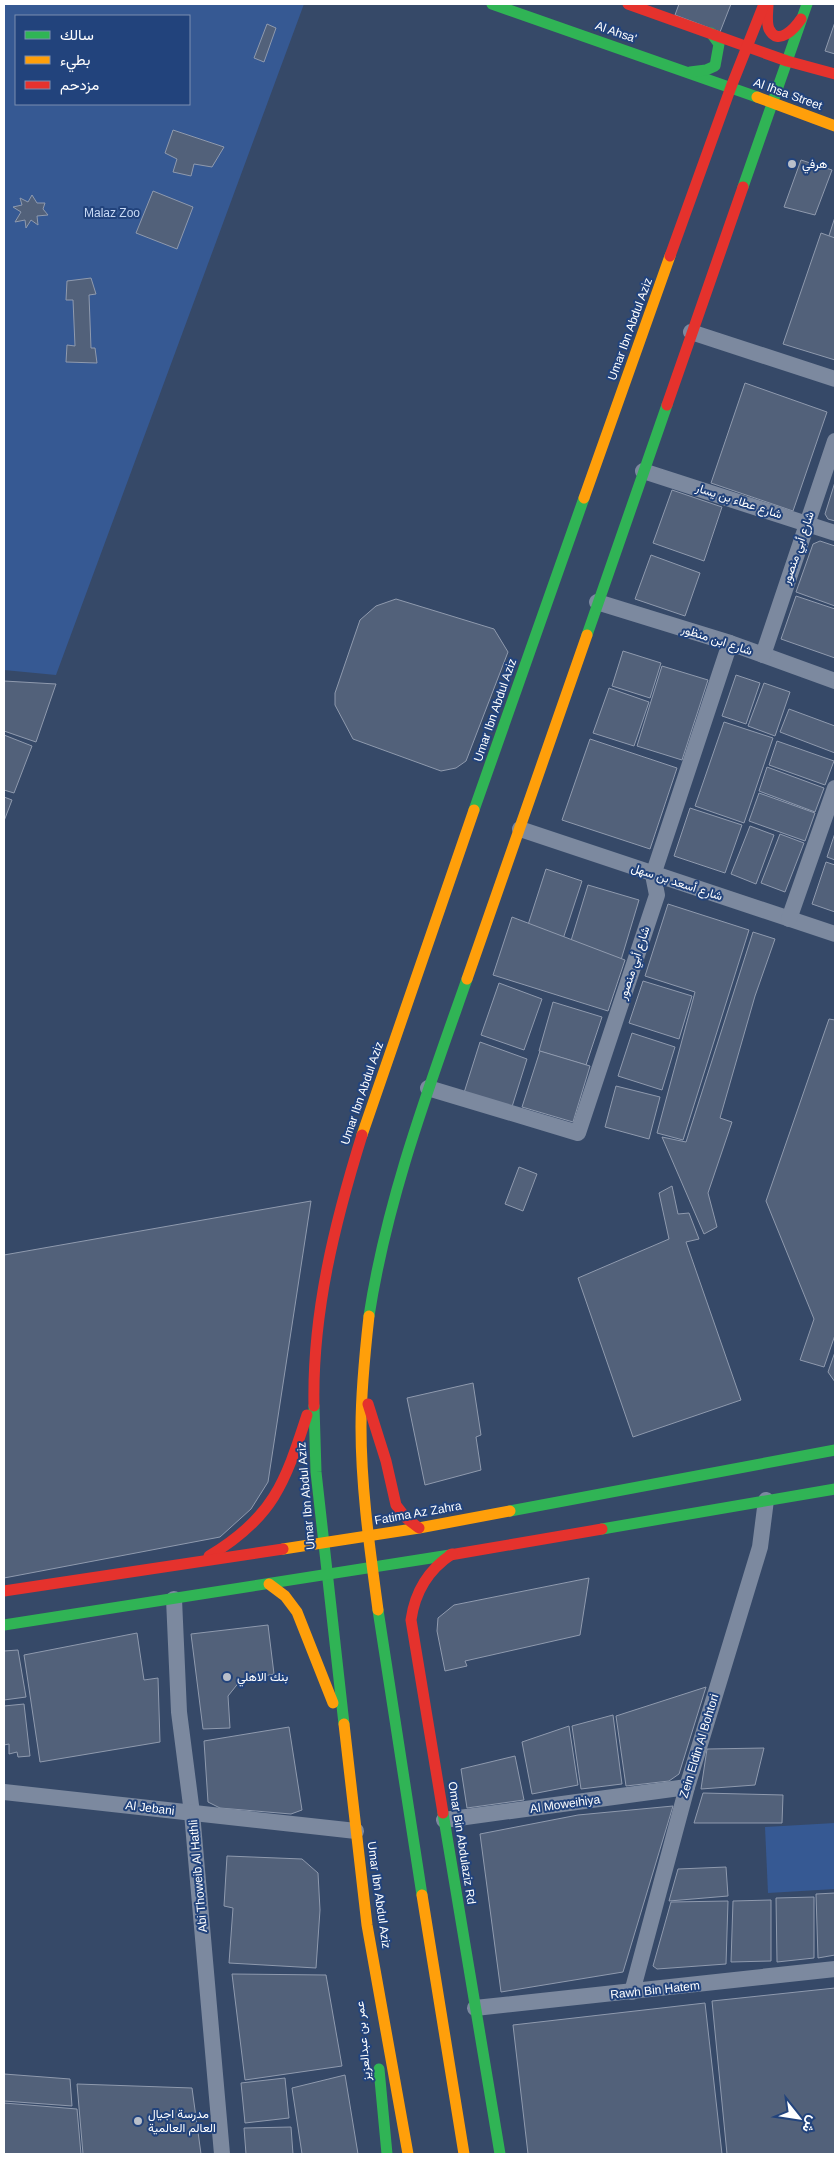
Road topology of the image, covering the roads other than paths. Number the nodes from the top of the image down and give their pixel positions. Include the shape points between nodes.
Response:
1 (492, 4) edge
2 (628, 4) edge
3 (764, 4) edge
4 (768, 4) edge
5 (806, 4) edge
6 (652, 8) edge
7 (802, 18) junction
8 (710, 33) junction
9 (748, 46) junction
10 (787, 61) junction
11 (822, 70) junction
12 (690, 72) junction
13 (835, 74) edge
14 (731, 87) junction
15 (773, 102) junction
16 (735, 104) dead end
17 (757, 113) dead end
18 (802, 113) junction
19 (720, 120) junction
20 (835, 126) edge
21 (756, 146) junction
22 (691, 332) junction
23 (835, 379) edge
24 (835, 441) edge
25 (643, 470) junction
26 (806, 523) junction
27 (835, 533) edge
28 (597, 602) junction
29 (730, 643) junction
30 (763, 655) junction
31 (835, 680) edge
32 (835, 788) edge
33 (520, 829) junction
34 (653, 875) junction
35 (789, 919) junction
36 (835, 934) edge
37 (428, 1088) junction
38 (362, 1387) junction
39 (314, 1394) junction
40 (835, 1450) edge
41 (835, 1489) edge
42 (766, 1500) junction
43 (420, 1528) junction
44 (369, 1536) junction
45 (324, 1544) junction
46 (455, 1553) junction
47 (196, 1562) junction
48 (372, 1567) junction
49 (327, 1576) junction
50 (269, 1584) junction
51 (4, 1590) edge
52 (174, 1599) junction
53 (4, 1625) edge
54 (345, 1735) junction
55 (687, 1787) junction
56 (4, 1792) edge
57 (192, 1813) junction
58 (444, 1820) junction
59 (356, 1831) junction
60 (368, 1925) junction
61 (835, 1970) edge
62 (632, 1992) junction
63 (475, 2008) junction
64 (222, 2154) edge
65 (387, 2154) edge
66 (408, 2154) edge
67 (464, 2154) edge
68 (500, 2154) edge

1 - 12 main road, Al Ahsa'
2 - 6 main road
3 - 9 main road, Umar Ibn Abdul Aziz
4 - 7 main road via 772,33 786,36
5 - 7 main road
6 - 8 main road
7 - 10 main road
8 - 9 main road
8 - 12 main road via 720,44 715,66
9 - 10 main road
9 - 14 main road, Umar Ibn Abdul Aziz
10 - 11 main road
10 - 15 main road
11 - 13 main road
11 - 18 main road via 795,77 789,95
12 - 14 main road, Al Ahsa'
14 - 15 main road, Al Ihsa Street
14 - 19 main road, Umar Ibn Abdul Aziz
15 - 18 main road, Al Ihsa Street
15 - 21 main road
16 - 19 main road
17 - 21 main road
18 - 20 main road, Al Ihsa Street
19 - 39 main road, Umar Ibn Abdul Aziz via 537,629 352,1163 325,1277
21 - 22 main road
22 - 23 street
22 - 25 main road
24 - 26 street, شارع أبي منصور
25 - 26 street, شارع عطاء بن يسار
25 - 28 main road
26 - 27 street, شارع عطاء بن يسار
26 - 30 street, شارع أبي منصور
28 - 29 street, شارع ابن منظور
28 - 33 main road
29 - 30 street, شارع ابن منظور
29 - 34 street, شارع أبي منصور
30 - 31 street, شارع ابن منظور
32 - 35 street
33 - 34 street, شارع أسعد بن سهل
33 - 37 main road
34 - 35 street, شارع أسعد بن سهل
34 - 37 street, شارع أبي منصور via 656,895 578,1134
35 - 36 street, شارع أسعد بن سهل
37 - 38 main road via 382,1239
38 - 43 main road via 384,1454 396,1505
38 - 44 main road via 362,1462
39 - 45 main road, Umar Ibn Abdul Aziz via 316,1472
39 - 47 main road via 290,1468 276,1498 244,1535
40 - 43 main road, Fatima Az Zahra
41 - 42 main road
42 - 46 main road
42 - 55 street, Zein Eldin Al Bohtori via 760,1547
43 - 44 main road, Fatima Az Zahra
44 - 45 main road, Fatima Az Zahra
44 - 48 main road
45 - 47 main road, Fatima Az Zahra
45 - 49 main road, Umar Ibn Abdul Aziz
46 - 48 main road
46 - 58 main road, Omar Bin Abdulaziz Rd via 423,1580 412,1606 411,1620
47 - 51 main road, Fatima Az Zahra
48 - 49 main road
48 - 67 main road via 381,1641
49 - 50 main road
49 - 54 main road, Umar Ibn Abdul Aziz
50 - 52 main road
50 - 54 main road via 285,1596 297,1612
52 - 53 main road
52 - 57 street, Abi Thoweib Al Hathli via 179,1712
54 - 59 main road, Umar Ibn Abdul Aziz
55 - 58 street, Al Moweihiya
55 - 62 street, Zein Eldin Al Bohtori
56 - 57 street, Al Jebani
57 - 59 street, Al Jebani
57 - 64 street, Abi Thoweib Al Hathli
58 - 63 main road, Omar Bin Abdulaziz Rd
59 - 60 main road, Umar Ibn Abdul Aziz
60 - 65 main road, عمر بن عبدالعزيز
60 - 66 main road, Umar Ibn Abdul Aziz
61 - 62 street, Rawh Bin Hatem
62 - 63 street, Rawh Bin Hatem
63 - 68 main road, Omar Bin Abdulaziz Rd

